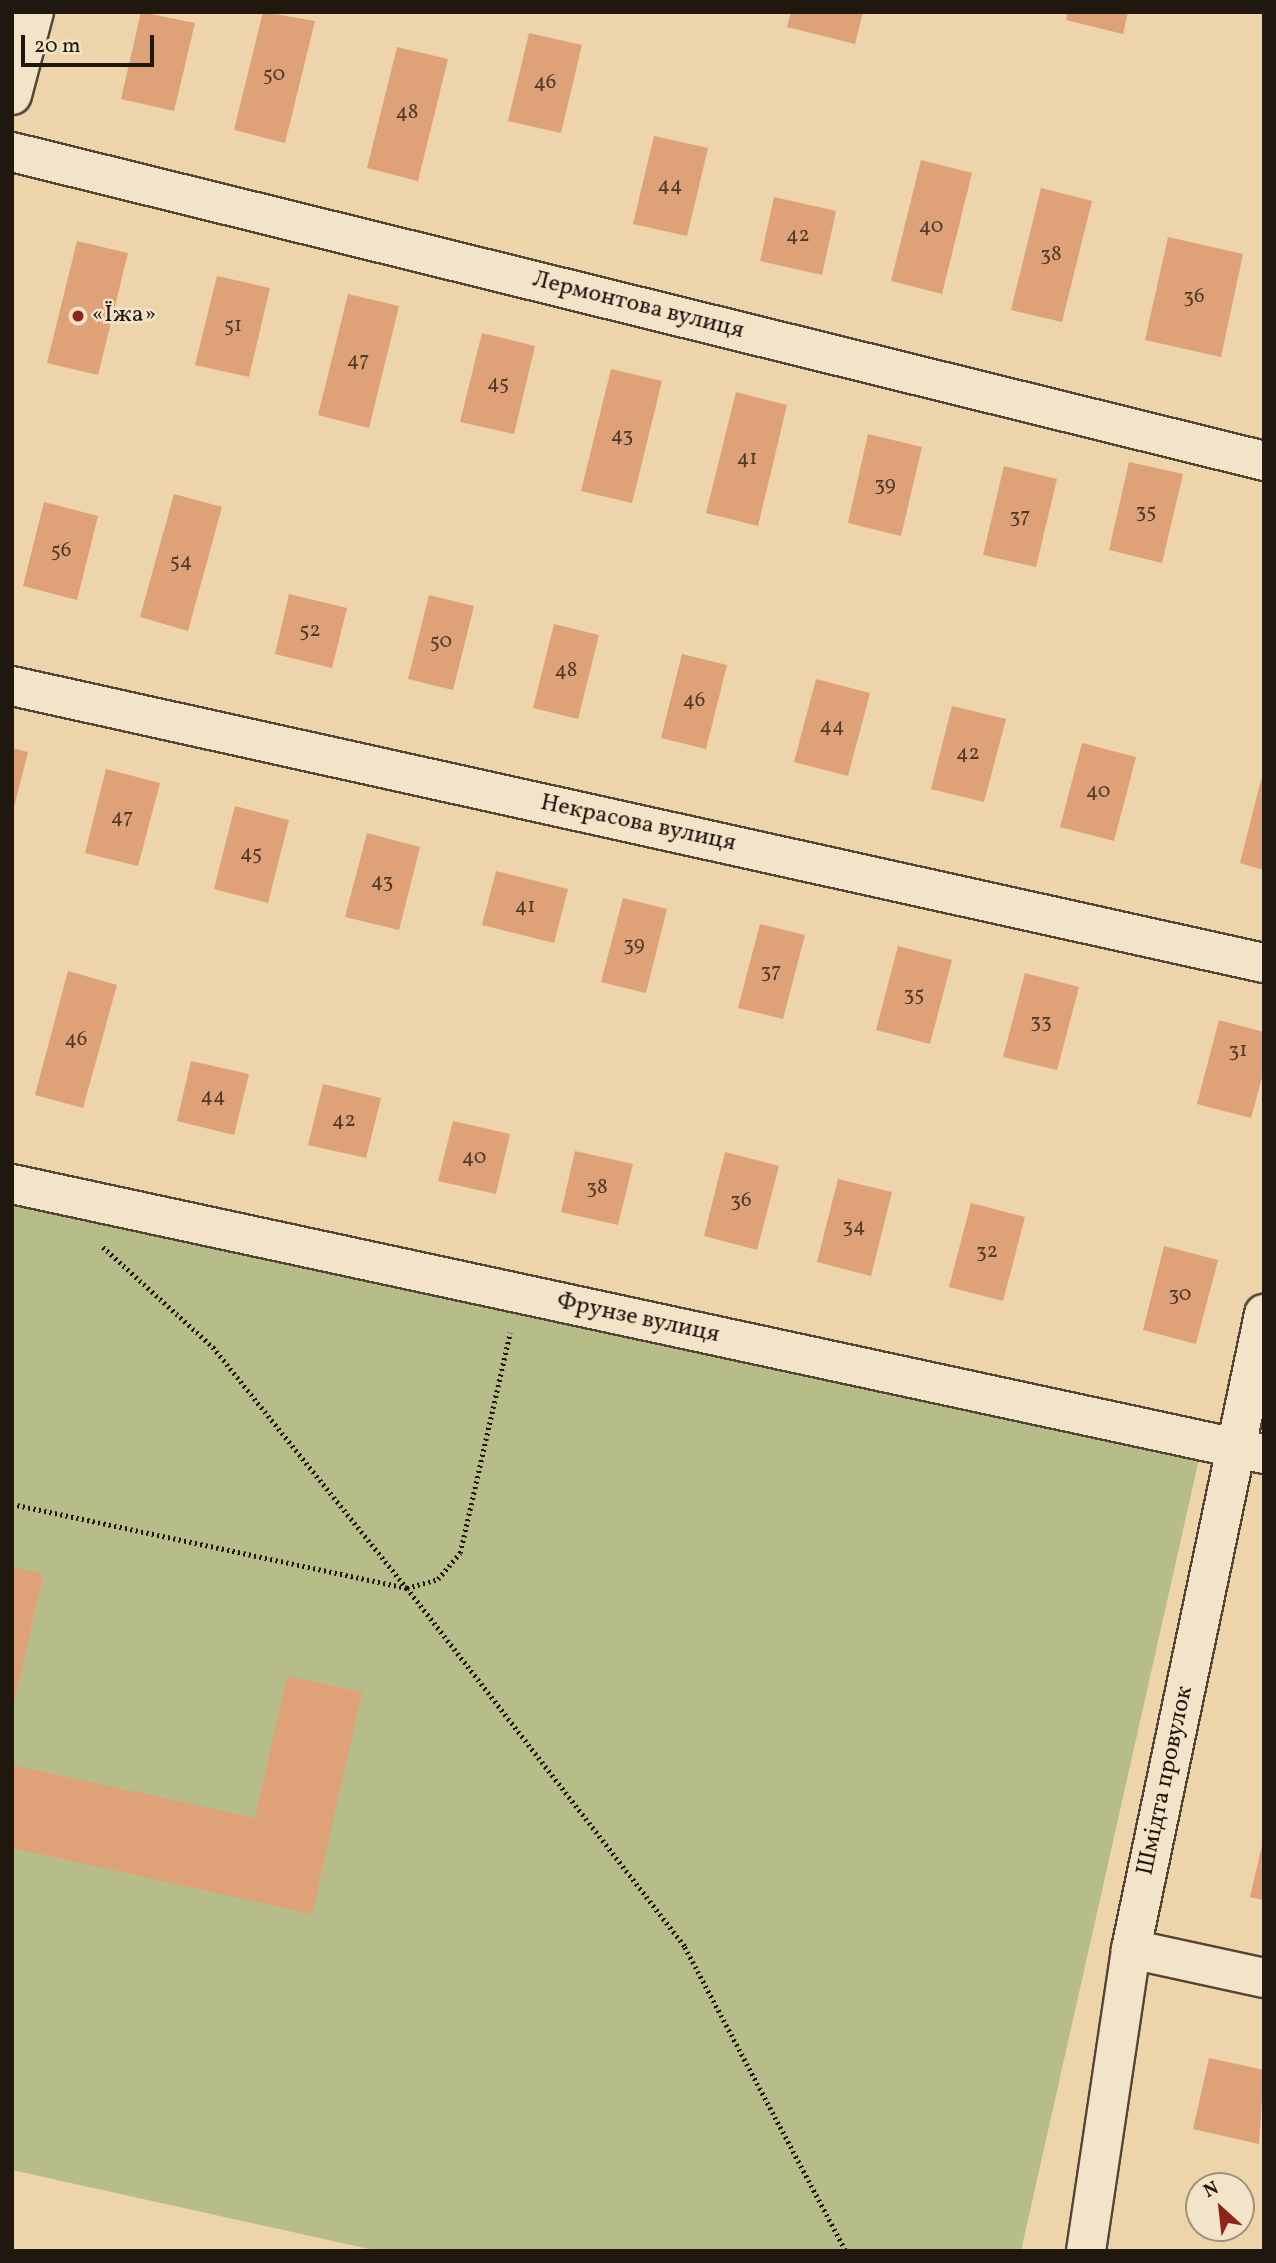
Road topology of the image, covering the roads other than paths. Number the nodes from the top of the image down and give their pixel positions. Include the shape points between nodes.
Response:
1 (34, 12) edge
2 (12, 95) edge
3 (12, 152) edge
4 (1264, 461) edge
5 (12, 686) edge
6 (1264, 962) edge
7 (12, 1184) edge
8 (1264, 1314) edge
9 (1250, 1451) edge
10 (1131, 1949) junction
11 (1264, 1978) edge
12 (1086, 2251) edge

1 - 2 street
3 - 4 street, Лермонтова вулиця
5 - 6 street, Некрасова вулиця
7 - 9 street, Фрунзе вулиця
8 - 9 street, Шмідта провулок
9 - 10 street, Шмідта провулок
10 - 11 street
10 - 12 street, Шмідта провулок

